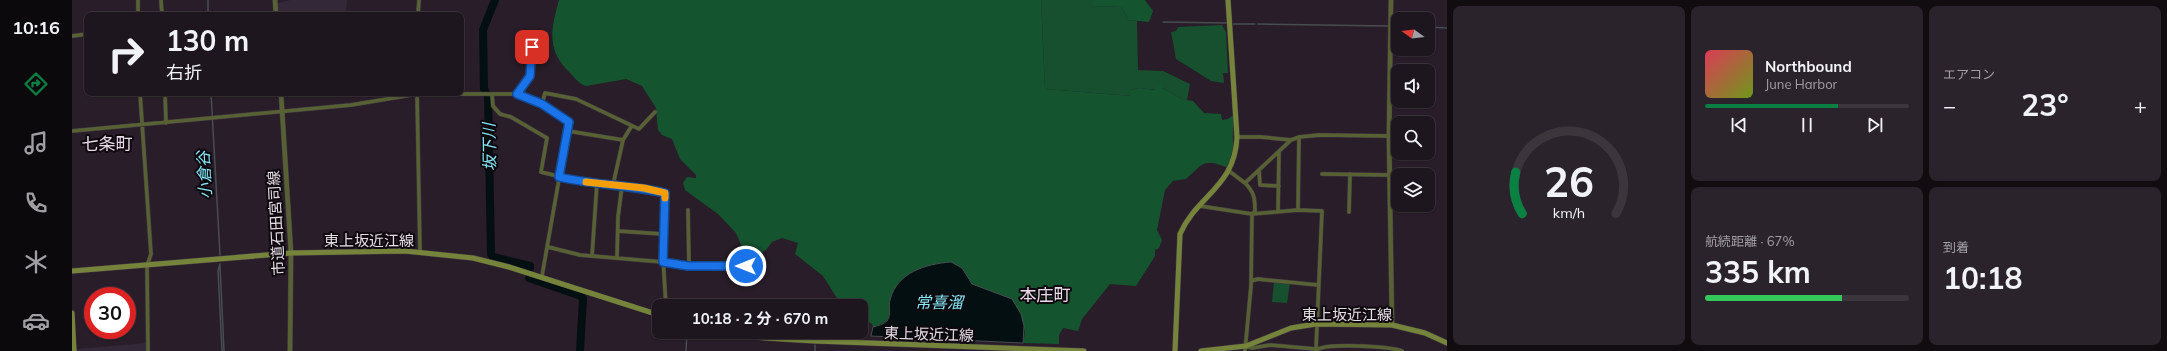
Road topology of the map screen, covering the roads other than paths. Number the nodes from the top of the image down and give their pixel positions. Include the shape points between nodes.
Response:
1 (138, 0) edge
2 (161, 0) edge
3 (275, 0) edge
4 (419, 0) edge
5 (1228, 0) edge
6 (1392, 0) edge
7 (138, 12) edge
8 (162, 12) edge
9 (276, 12) edge
10 (418, 12) edge
11 (84, 34) edge
12 (546, 34) dead end
13 (72, 36) edge
14 (464, 94) edge
15 (490, 94) junction
16 (517, 94) junction
17 (140, 96) edge
18 (165, 96) edge
19 (280, 96) edge
20 (400, 96) edge
21 (417, 96) edge
22 (542, 104) junction
23 (282, 110) junction
24 (655, 112) dead end
25 (166, 123) junction
26 (143, 124) junction
27 (631, 127) junction
28 (72, 131) edge
29 (568, 131) junction
30 (1389, 136) junction
31 (1237, 137) junction
32 (1298, 137) junction
33 (623, 140) junction
34 (1291, 140) junction
35 (1279, 152) junction
36 (1259, 170) junction
37 (1230, 171) junction
38 (1322, 174) dead end
39 (1350, 174) junction
40 (1390, 175) junction
41 (559, 177) junction
42 (597, 183) junction
43 (1245, 183) junction
44 (613, 185) junction
45 (622, 186) junction
46 (1279, 186) junction
47 (1200, 206) junction
48 (688, 210) dead end
49 (1298, 210) junction
50 (1278, 212) junction
51 (1349, 212) dead end
52 (1252, 214) junction
53 (618, 231) junction
54 (663, 234) junction
55 (548, 247) junction
56 (420, 252) junction
57 (291, 253) junction
58 (592, 256) junction
59 (617, 258) junction
60 (663, 262) junction
61 (147, 266) junction
62 (688, 266) junction
63 (746, 266) dead end
64 (72, 271) edge
65 (542, 276) junction
66 (1252, 281) junction
67 (1318, 284) junction
68 (666, 299) edge
69 (72, 313) edge
70 (652, 313) edge
71 (1316, 324) junction
72 (1392, 325) junction
73 (1267, 338) junction
74 (782, 339) edge
75 (73, 343) edge
76 (1447, 343) edge
77 (1270, 345) junction
78 (1246, 349) edge
79 (1369, 349) edge
80 (1036, 350) edge
81 (1316, 350) edge
82 (74, 351) edge
83 (148, 351) edge
84 (290, 351) edge
85 (1078, 351) edge
86 (1084, 351) edge
87 (1175, 351) edge
88 (1201, 351) edge
89 (1402, 351) edge

1 - 7 street
2 - 8 street
3 - 9 street
4 - 10 street
5 - 31 main road
6 - 30 street
11 - 13 street
12 - 16 street via 532,34 530,76
14 - 15 street
15 - 16 street
15 - 41 street via 493,106 500,114 511,117 547,138 541,172
16 - 22 street
17 - 26 street
18 - 25 street
19 - 23 street, 市道石田宮司線
20 - 23 street via 351,105
21 - 56 street
22 - 27 street via 545,93 567,97 610,114
22 - 29 street via 569,122
23 - 25 street
23 - 57 street, 市道石田宮司線
24 - 27 street via 639,129
25 - 26 street
26 - 28 street
26 - 61 street via 150,254
27 - 33 street
29 - 33 street
29 - 41 street
30 - 32 street
30 - 40 street
31 - 34 street
31 - 37 main road via 1236,152
32 - 34 street
32 - 49 street
33 - 44 street
34 - 35 street
35 - 36 street
35 - 46 street
36 - 43 street
36 - 46 street via 1260,185
37 - 43 street
37 - 47 main road
38 - 39 street
39 - 40 street
39 - 51 street
40 - 72 street
41 - 42 street
41 - 55 street
42 - 44 street
42 - 58 street
43 - 52 street via 1254,194 1255,211
44 - 45 street
45 - 53 street
45 - 54 street via 665,193
46 - 50 street
47 - 52 street
47 - 87 main road via 1182,228 1178,243
48 - 62 street
49 - 50 street
49 - 67 street via 1322,211
50 - 52 street
52 - 66 street
53 - 54 street
53 - 59 street
54 - 60 street
55 - 58 street
55 - 65 street
56 - 57 main road, 東上坂近江線 via 372,250
56 - 65 main road, 東上坂近江線 via 473,258
57 - 61 main road, 東上坂近江線
57 - 84 street, 市道石田宮司線
58 - 59 street
59 - 60 street
60 - 62 street
60 - 68 street
61 - 64 main road, 東上坂近江線
61 - 83 street
62 - 63 street
65 - 70 main road, 東上坂近江線
66 - 67 street via 1258,279
66 - 78 street
67 - 71 street
69 - 75 main road
71 - 72 main road, 東上坂近江線
71 - 73 main road, 東上坂近江線 via 1291,328
71 - 81 street
72 - 76 main road, 東上坂近江線
73 - 77 street
73 - 78 main road, 東上坂近江線
74 - 80 main road, 東上坂近江線
75 - 82 main road
77 - 78 street
77 - 81 street
78 - 88 main road, 東上坂近江線
79 - 81 street via 1340,346
79 - 89 street via 1386,347
80 - 85 main road, 東上坂近江線
85 - 86 main road, 東上坂近江線

